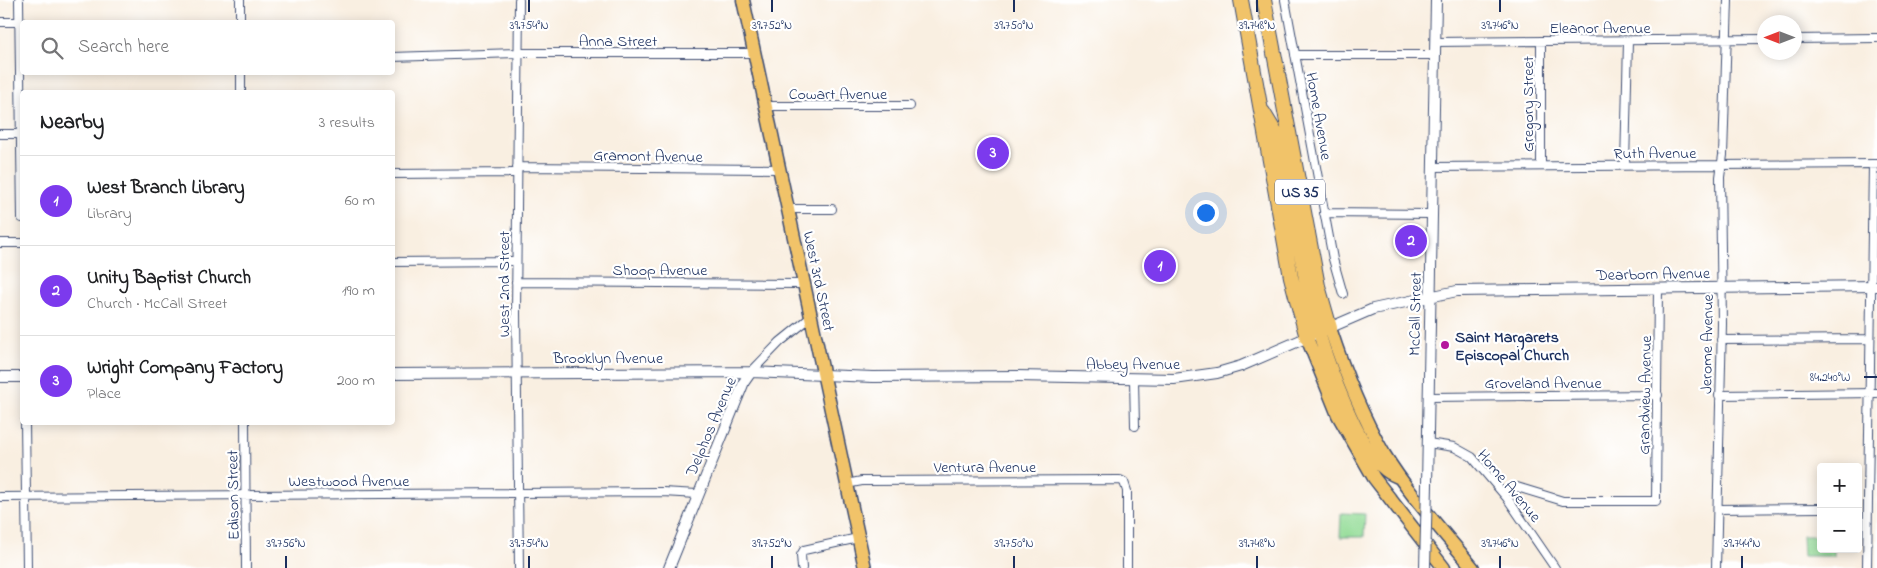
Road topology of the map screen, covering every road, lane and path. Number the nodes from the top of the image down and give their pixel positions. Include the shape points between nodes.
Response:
1 (19, 0) edge
2 (240, 0) edge
3 (519, 0) edge
4 (743, 0) edge
5 (1241, 0) edge
6 (1264, 0) edge
7 (1284, 0) edge
8 (1436, 0) edge
9 (1728, 0) edge
10 (240, 20) edge
11 (0, 22) edge
12 (19, 22) junction
13 (1877, 38) edge
14 (1727, 39) junction
15 (1757, 39) edge
16 (1802, 39) edge
17 (1541, 41) junction
18 (1628, 41) junction
19 (1435, 42) junction
20 (20, 43) edge
21 (519, 53) junction
22 (754, 53) junction
23 (1295, 55) junction
24 (1435, 56) junction
25 (395, 57) edge
26 (21, 75) edge
27 (241, 75) edge
28 (21, 90) edge
29 (241, 90) edge
30 (766, 106) junction
31 (910, 106) dead end
32 (0, 134) edge
33 (20, 134) edge
34 (1875, 164) edge
35 (1626, 165) junction
36 (1722, 165) junction
37 (1541, 166) junction
38 (1432, 167) junction
39 (779, 168) junction
40 (517, 170) junction
41 (395, 174) edge
42 (788, 209) junction
43 (832, 210) dead end
44 (1324, 213) junction
45 (1431, 214) junction
46 (0, 243) edge
47 (20, 243) edge
48 (516, 261) junction
49 (395, 262) edge
50 (516, 282) junction
51 (804, 284) junction
52 (1873, 286) edge
53 (1658, 288) junction
54 (1721, 288) junction
55 (1343, 294) dead end
56 (1429, 296) junction
57 (811, 317) junction
58 (1318, 333) junction
59 (1870, 339) junction
60 (1721, 340) junction
61 (517, 372) junction
62 (751, 372) junction
63 (395, 374) edge
64 (823, 376) junction
65 (0, 377) edge
66 (20, 377) edge
67 (1134, 379) junction
68 (1873, 393) edge
69 (1658, 395) junction
70 (1719, 395) junction
71 (1428, 396) junction
72 (25, 425) edge
73 (245, 425) edge
74 (1135, 426) dead end
75 (1428, 443) junction
76 (1868, 467) junction
77 (1877, 467) edge
78 (846, 484) junction
79 (518, 492) junction
80 (1503, 493) junction
81 (698, 494) junction
82 (246, 495) junction
83 (26, 496) junction
84 (0, 497) edge
85 (1862, 507) edge
86 (1867, 507) junction
87 (1817, 508) edge
88 (1718, 509) junction
89 (858, 538) junction
90 (27, 568) edge
91 (246, 568) edge
92 (519, 568) edge
93 (669, 568) edge
94 (802, 568) edge
95 (864, 568) edge
96 (1127, 568) edge
97 (1425, 568) edge
98 (1444, 568) edge
99 (1473, 568) edge
100 (1555, 568) edge
101 (1716, 568) edge
102 (1867, 568) edge

1 - 12 street
2 - 10 street
3 - 21 street, West 2nd Street
4 - 22 main road, West 3rd Street
5 - 58 highway via 1260,107 1278,137
6 - 58 highway, US 35 via 1318,286
7 - 23 street, Home Avenue
8 - 19 street, McCall Street
9 - 14 street, Jerome Avenue
11 - 12 street
12 - 20 street
13 - 16 street
14 - 15 street, Eleanor Avenue
14 - 18 street, Eleanor Avenue
14 - 36 street, Jerome Avenue
17 - 18 street, Eleanor Avenue
17 - 19 street, Eleanor Avenue
17 - 37 street, Gregory Street
18 - 35 street
19 - 24 street, McCall Street
21 - 22 street, Anna Street
21 - 25 street, Anna Street
21 - 40 street, West 2nd Street
22 - 30 main road, West 3rd Street
23 - 24 street
23 - 44 street, Home Avenue
24 - 38 street, McCall Street
26 - 28 street
27 - 29 street
30 - 31 street, Cowart Avenue
30 - 39 main road, West 3rd Street
32 - 33 street
34 - 36 street, Ruth Avenue
34 - 52 street
35 - 36 street, Ruth Avenue
35 - 37 street, Ruth Avenue
36 - 54 street, Jerome Avenue
37 - 38 street, Ruth Avenue
38 - 45 street, McCall Street
39 - 40 street, Gramont Avenue
39 - 42 main road, West 3rd Street
40 - 41 street, Gramont Avenue
40 - 48 street, West 2nd Street
42 - 43 street
42 - 51 main road, West 3rd Street
44 - 45 street
44 - 55 street, Home Avenue
45 - 56 street, McCall Street
46 - 47 street
48 - 49 street
48 - 50 street, West 2nd Street
50 - 51 street, Shoop Avenue
50 - 61 street, West 2nd Street
51 - 57 main road, West 3rd Street
52 - 54 street, Dearborn Avenue
52 - 59 street
53 - 54 street, Dearborn Avenue
53 - 56 street, Dearborn Avenue via 1486,290
53 - 69 street, Grandview Avenue
54 - 60 street, Jerome Avenue
56 - 58 street, Abbey Avenue via 1373,309
56 - 71 street, McCall Street
57 - 62 street, Delphos Avenue via 780,342
57 - 64 main road, West 3rd Street
58 - 67 street, Abbey Avenue via 1264,358 1217,373 1174,379
58 - 98 main road, US 35 via 1326,388 1354,445 1374,478
58 - 99 main road via 1342,396 1369,448 1382,467 1401,479
59 - 60 street
59 - 68 street
60 - 70 street, Jerome Avenue
61 - 62 street, Brooklyn Avenue
61 - 63 street, Brooklyn Avenue
61 - 79 street, West 2nd Street
62 - 64 street, Brooklyn Avenue
62 - 81 street, Delphos Avenue
64 - 67 street, Abbey Avenue
64 - 78 main road, West 3rd Street
65 - 66 street
67 - 74 street
68 - 70 street
68 - 76 street
69 - 71 street, Groveland Avenue
69 - 80 street, Grandview Avenue via 1656,501 1563,501 1517,486
70 - 88 street, Jerome Avenue
71 - 75 street, McCall Street
72 - 83 street
73 - 82 street, Edison Street
75 - 80 street, Home Avenue via 1464,451
75 - 97 street, McCall Street, bridge
76 - 77 street
76 - 86 street
78 - 89 main road, West 3rd Street
78 - 96 street, Ventura Avenue via 862,481 1116,479 1124,482 1127,491
79 - 81 street, Westwood Avenue
79 - 82 street, Westwood Avenue
79 - 92 street, West 2nd Street
80 - 100 street, Home Avenue
81 - 93 street, Delphos Avenue
82 - 83 street, Westwood Avenue
82 - 91 street, Edison Street
83 - 84 street, Westwood Avenue
83 - 90 street
85 - 86 street
86 - 102 street
87 - 88 street
88 - 101 street, Jerome Avenue
89 - 94 street via 804,550
89 - 95 main road, West 3rd Street

